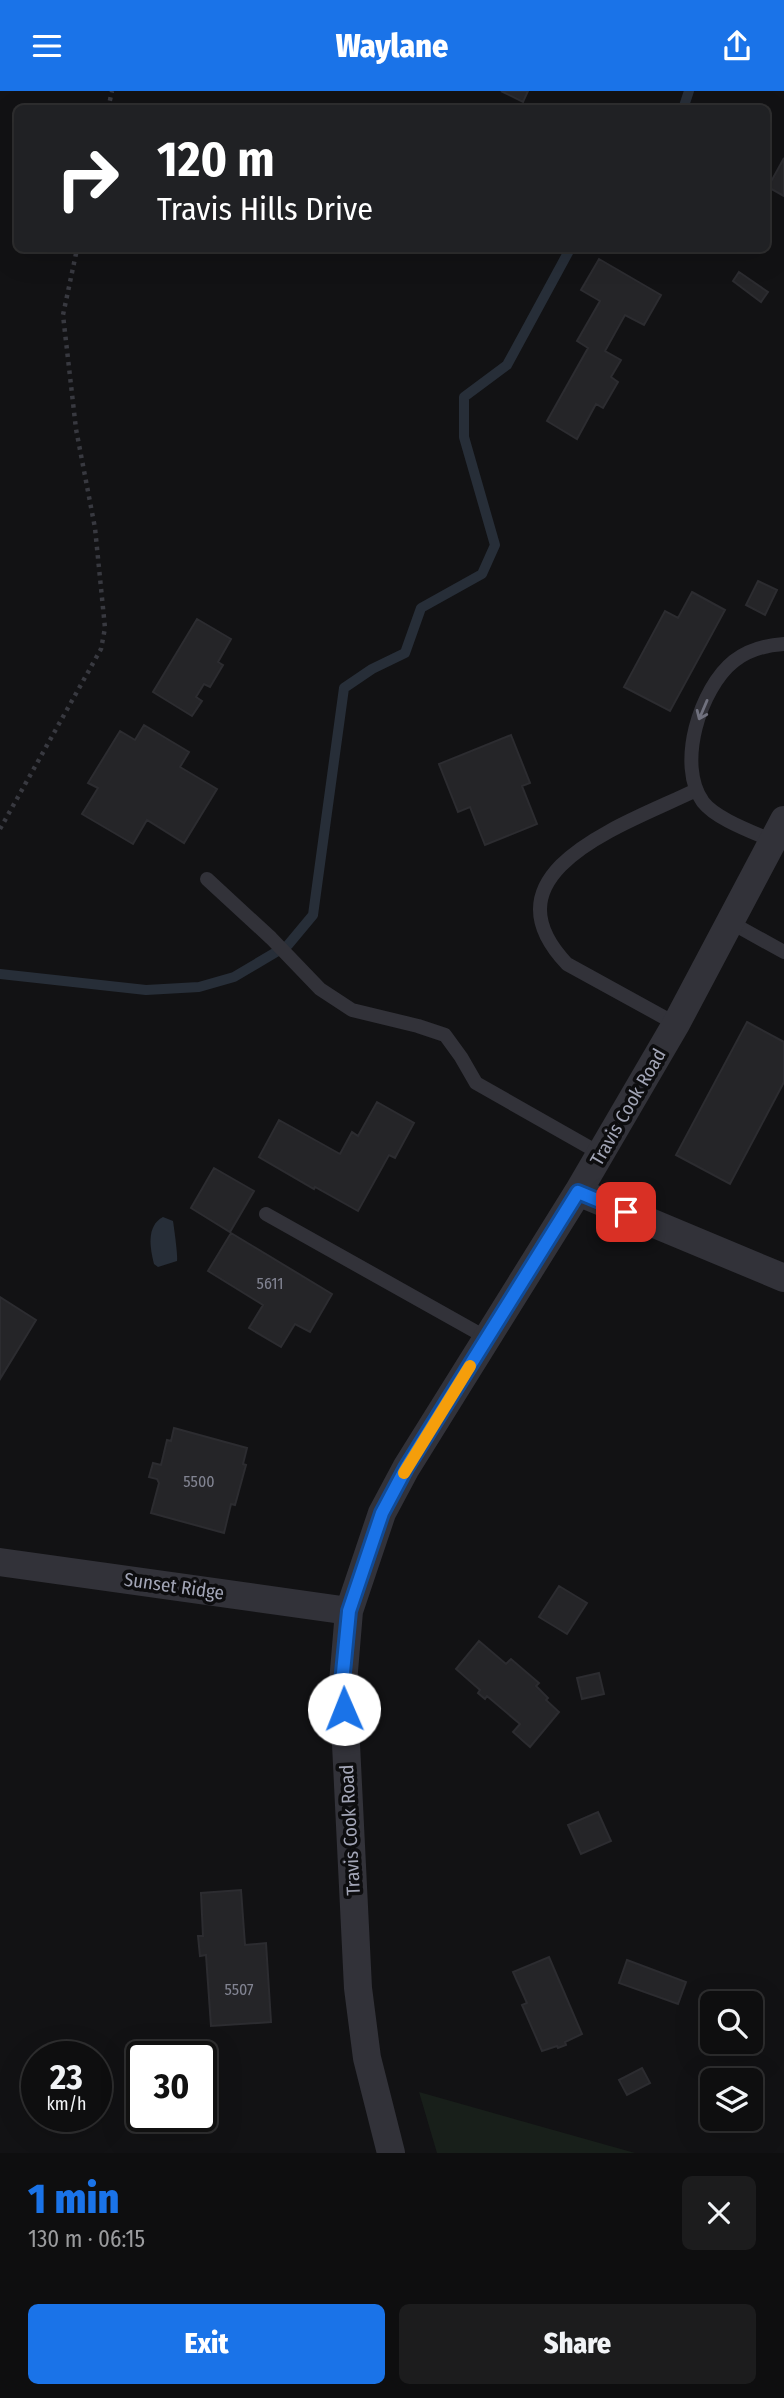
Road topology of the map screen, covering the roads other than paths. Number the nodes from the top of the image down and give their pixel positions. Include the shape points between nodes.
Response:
1 (784, 644) edge
2 (696, 790) junction
3 (778, 831) edge
4 (207, 879) dead end
5 (730, 922) junction
6 (784, 952) edge
7 (676, 1024) junction
8 (601, 1154) junction
9 (578, 1192) junction
10 (267, 1214) dead end
11 (784, 1278) edge
12 (487, 1338) junction
13 (0, 1562) edge
14 (349, 1611) junction
15 (391, 2153) edge

1 -> 2 lane via 768,645 734,662 716,683 694,736 691,765
2 - 3 lane via 715,813
2 - 7 lane via 582,848 552,874 539,900 545,931 567,964
3 - 5 street, Travis Cook Road
4 - 8 lane via 320,989 352,1010 445,1035 476,1083
5 - 6 lane
5 - 7 street, Travis Cook Road
7 - 8 street, Travis Cook Road
8 - 9 street, Travis Cook Road
9 - 11 street
9 - 12 street, Travis Cook Road
10 - 12 lane
12 - 14 street, Travis Cook Road via 382,1513
13 - 14 street, Sunset Ridge
14 - 15 street, Travis Cook Road via 342,1683 358,1988 368,2058

